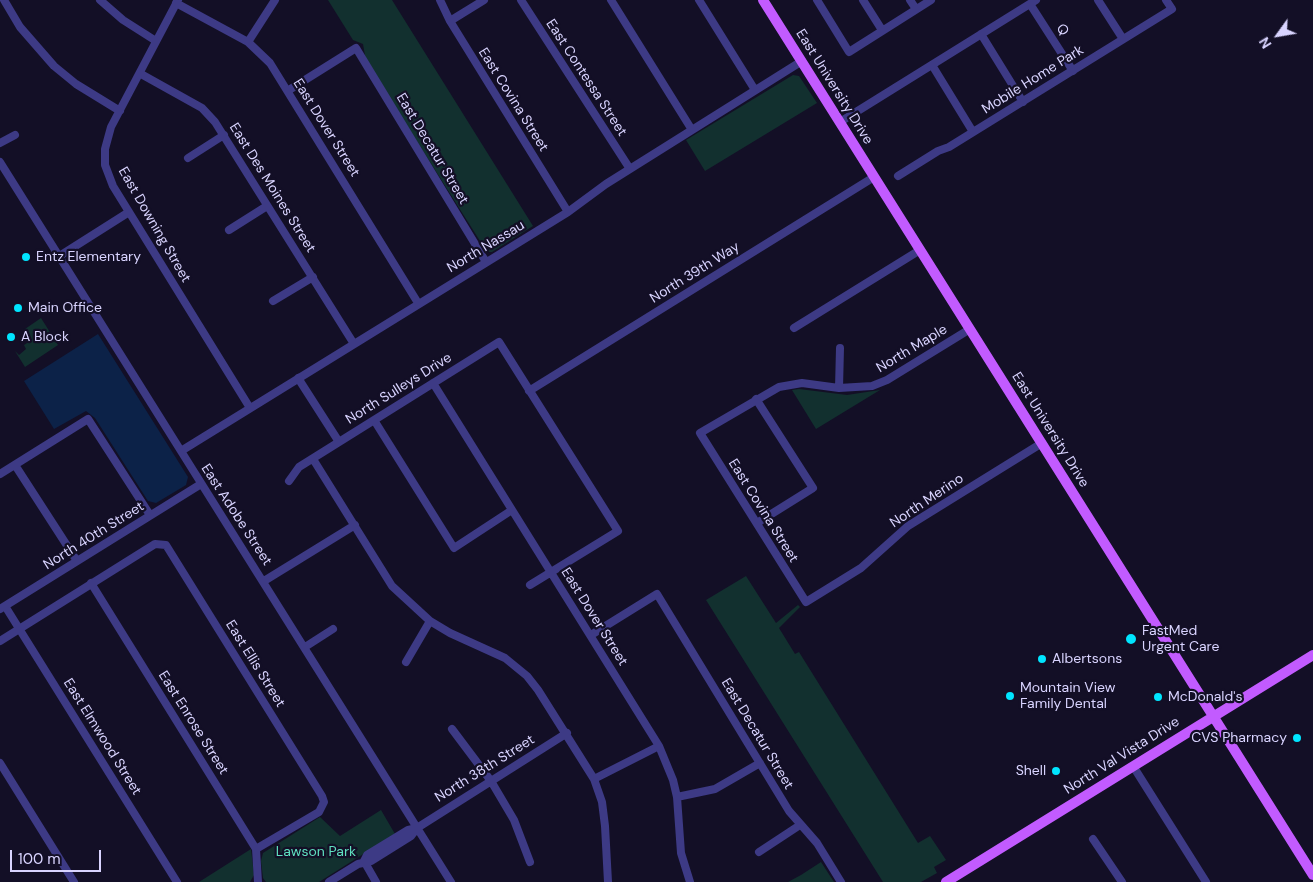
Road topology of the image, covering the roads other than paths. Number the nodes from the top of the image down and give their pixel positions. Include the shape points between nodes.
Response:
1 (100, 0) edge
2 (275, 0) edge
3 (440, 0) edge
4 (484, 0) edge
5 (521, 0) edge
6 (611, 0) edge
7 (698, 0) edge
8 (764, 0) edge
9 (817, 0) edge
10 (863, 0) edge
11 (910, 0) edge
12 (931, 0) edge
13 (1098, 0) edge
14 (1166, 0) edge
15 (6, 1) edge
16 (177, 2) edge
17 (1033, 2) edge
18 (916, 9) junction
19 (450, 21) junction
20 (882, 30) junction
21 (981, 34) junction
22 (1123, 39) junction
23 (156, 41) junction
24 (248, 42) junction
25 (802, 61) junction
26 (932, 65) junction
27 (1073, 71) junction
28 (141, 74) junction
29 (289, 90) junction
30 (755, 90) junction
31 (1023, 102) junction
32 (120, 111) junction
33 (840, 122) junction
34 (692, 130) junction
35 (973, 132) junction
36 (14, 135) dead end
37 (224, 135) junction
38 (0, 144) edge
39 (188, 158) dead end
40 (0, 162) edge
41 (630, 169) junction
42 (898, 176) dead end
43 (874, 177) junction
44 (268, 206) junction
45 (129, 212) junction
46 (568, 212) junction
47 (229, 230) dead end
48 (920, 250) junction
49 (58, 257) junction
50 (486, 262) junction
51 (313, 277) junction
52 (273, 300) dead end
53 (418, 303) junction
54 (794, 328) dead end
55 (970, 329) junction
56 (354, 344) junction
57 (840, 348) dead end
58 (298, 378) junction
59 (433, 383) junction
60 (839, 388) junction
61 (529, 391) junction
62 (756, 399) junction
63 (250, 408) junction
64 (374, 420) junction
65 (700, 433) joint
66 (339, 442) junction
67 (1042, 443) junction
68 (181, 451) junction
69 (313, 458) junction
70 (15, 465) junction
71 (0, 474) edge
72 (289, 481) dead end
73 (201, 484) junction
74 (512, 510) junction
75 (150, 515) junction
76 (757, 523) junction
77 (354, 525) junction
78 (77, 561) junction
79 (551, 573) junction
80 (264, 581) junction
81 (92, 583) junction
82 (530, 585) dead end
83 (806, 602) joint
84 (2, 606) edge
85 (430, 621) junction
86 (20, 629) junction
87 (333, 629) dead end
88 (591, 635) junction
89 (0, 641) edge
90 (305, 647) junction
91 (1313, 655) edge
92 (406, 662) dead end
93 (1213, 716) junction
94 (452, 729) dead end
95 (567, 733) junction
96 (659, 746) junction
97 (0, 763) edge
98 (760, 763) junction
99 (1133, 766) junction
100 (594, 779) junction
101 (491, 781) junction
102 (677, 797) junction
103 (800, 825) junction
104 (417, 828) junction
105 (1093, 839) dead end
106 (256, 849) junction
107 (759, 852) dead end
108 (364, 861) junction
109 (530, 862) dead end
110 (1313, 875) edge
111 (948, 881) edge
112 (74, 882) edge
113 (177, 882) edge
114 (258, 882) edge
115 (329, 882) edge
116 (376, 882) edge
117 (451, 882) edge
118 (608, 882) edge
119 (690, 882) edge
120 (840, 882) edge
121 (1122, 882) edge
122 (1206, 882) edge

1 - 23 street via 123,20
2 - 24 street
3 - 19 street, East Covina Street
4 - 19 street
5 - 41 street, East Contessa Street
6 - 34 street
7 - 30 street
8 - 25 main road, East University Drive
9 - 20 street via 849,52
10 - 20 street
11 - 18 street
12 - 18 street
13 - 22 street
14 - 22 street, Mobile Home Park via 1172,9
15 - 32 street via 20,27 54,66
16 - 23 street, East Downing Street
16 - 24 street, East Dover Street
17 - 21 street
17 - 27 street, Q
18 - 20 street
19 - 46 street, East Covina Street
21 - 26 street
21 - 31 street
22 - 27 street, Mobile Home Park
23 - 28 street, East Downing Street
24 - 29 street, East Dover Street via 270,63
25 - 30 street, North Nassau
25 - 33 main road, East University Drive
26 - 33 street
26 - 35 street
27 - 31 street, Mobile Home Park
28 - 32 street, East Downing Street
28 - 37 street, East Des Moines Street via 202,108
29 - 50 street, East Decatur Street via 356,48
29 - 53 street, East Dover Street
30 - 34 street, North Nassau
31 - 35 street, Mobile Home Park
32 - 45 street, East Downing Street via 108,135 105,165
33 - 43 main road, East University Drive
34 - 41 street, North Nassau
35 - 42 street, Mobile Home Park
36 - 38 street
37 - 39 street
37 - 44 street, East Des Moines Street
40 - 49 street, East Adobe Street
41 - 46 street, North Nassau
43 - 48 main road, East University Drive
43 - 61 street, North 39th Way
44 - 47 street
44 - 51 street, East Des Moines Street
45 - 49 street
45 - 63 street, East Downing Street
46 - 50 street, North Nassau
48 - 54 street
48 - 55 main road, East University Drive
49 - 68 street, East Adobe Street
50 - 53 street, North Nassau
51 - 52 street
51 - 56 street, East Des Moines Street
53 - 56 street, North Nassau
55 - 60 street, North Maple via 887,380 872,386
55 - 67 main road, East University Drive
56 - 58 street, North Nassau
57 - 60 street
58 - 63 street, North Nassau
58 - 66 street
59 - 61 street, North Sulleys Drive via 499,342
59 - 64 street, North Sulleys Drive
59 - 74 street, East Dover Street
60 - 62 street, North Maple via 802,383 779,387
61 - 79 street via 618,531
62 - 65 street, North Maple
62 - 76 street via 813,488
63 - 68 street, North Nassau
64 - 66 street, North Sulleys Drive
64 - 74 street via 454,548
65 - 76 street, East Covina Street
66 - 69 street, North Sulleys Drive
67 - 83 street, North Merino via 908,526 861,568
67 - 93 main road, East University Drive
68 - 73 street, East Adobe Street
69 - 72 street, North Sulleys Drive via 299,467
69 - 77 street
70 - 71 street
70 - 75 street via 88,419
70 - 78 street
73 - 75 street, North 40th Street
73 - 80 street, East Adobe Street
74 - 79 street, East Dover Street
75 - 78 street, North 40th Street
76 - 83 street, East Covina Street
77 - 80 street
77 - 85 street via 392,586
78 - 84 street, North 40th Street
79 - 82 street
79 - 88 street, East Dover Street
80 - 90 street, East Adobe Street
81 - 86 street
81 - 106 street, East Enrose Street
81 - 106 street, East Ellis Street via 154,544 166,545 322,796 323,809
84 - 86 street, East Elmwood Street
85 - 92 street
85 - 95 street via 516,666 538,690
86 - 89 street
86 - 113 street, East Elmwood Street
87 - 90 street
88 - 96 street, East Dover Street
88 - 98 street, East Decatur Street via 657,594
90 - 104 street, East Adobe Street
91 - 93 main road, North Val Vista Drive
93 - 99 main road, North Val Vista Drive
93 - 110 main road, East University Drive
94 - 101 street
95 - 100 street
95 - 101 street, North 38th Street
96 - 100 street
96 - 102 street, East Dover Street
97 - 112 street
98 - 102 street via 715,789
98 - 103 street, East Decatur Street
99 - 111 main road, North Val Vista Drive
99 - 122 street
100 - 118 street via 602,802
101 - 104 street, North 38th Street
101 - 109 street via 514,820
102 - 119 street, East Dover Street via 681,853
103 - 107 street
103 - 120 street, East Decatur Street via 816,843
104 - 108 street, North 38th Street via 371,861
104 - 117 street, East Adobe Street
105 - 121 street
106 - 114 street, East Enrose Street
108 - 115 street, North 38th Street
108 - 116 street

